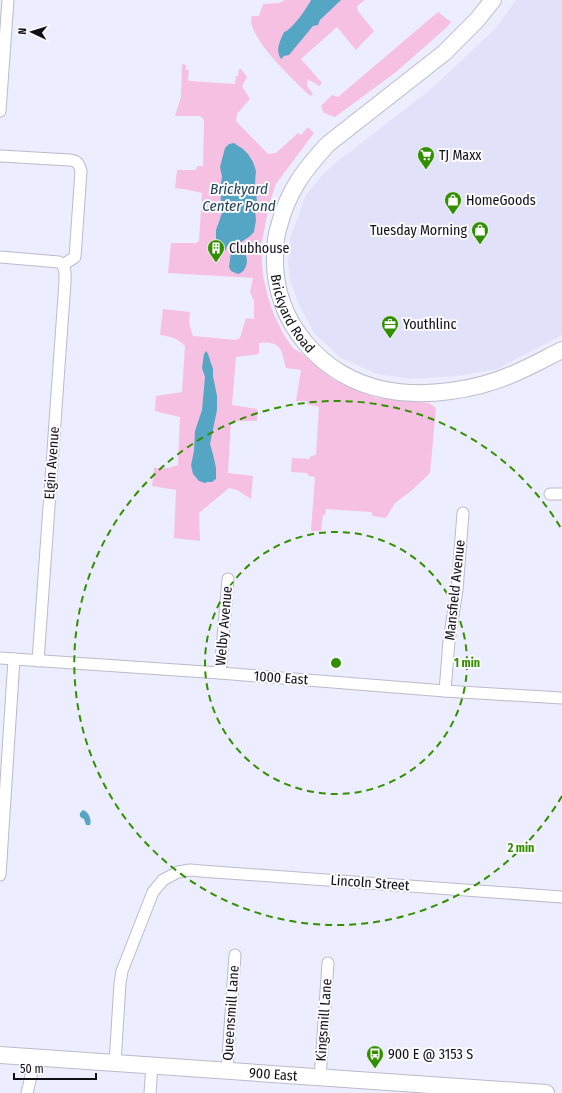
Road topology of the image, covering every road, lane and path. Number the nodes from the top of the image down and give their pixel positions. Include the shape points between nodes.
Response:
1 (8, 0) edge
2 (493, 0) edge
3 (0, 111) edge
4 (0, 156) edge
5 (0, 257) edge
6 (63, 265) junction
7 (562, 350) edge
8 (550, 494) dead end
9 (562, 494) edge
10 (463, 513) dead end
11 (228, 578) dead end
12 (0, 658) edge
13 (14, 659) junction
14 (38, 661) junction
15 (220, 674) junction
16 (445, 691) junction
17 (562, 698) edge
18 (0, 875) edge
19 (562, 897) edge
20 (235, 955) dead end
21 (328, 962) dead end
22 (0, 1055) edge
23 (33, 1057) junction
24 (115, 1063) junction
25 (152, 1065) junction
26 (227, 1071) junction
27 (320, 1078) junction
28 (524, 1092) edge
29 (27, 1093) edge
30 (150, 1093) edge
31 (546, 1093) edge

1 - 3 street
2 - 7 street, Brickyard Road via 444,53 328,144 312,162 292,190 280,222 275,243 276,280 288,316 306,344 333,369 367,386 419,393 460,390 514,374
4 - 6 street via 70,160 79,164 81,171 75,257
5 - 6 street via 59,262
6 - 14 street, Elgin Avenue via 65,290
8 - 9 street
10 - 16 street, Mansfield Avenue
11 - 15 street, Welby Avenue
12 - 13 street, 1000 East
13 - 14 street, 1000 East
13 - 18 street
14 - 15 street, 1000 East
15 - 16 street, 1000 East
16 - 17 street, 1000 East
19 - 24 street, Lincoln Street via 190,870 178,872 163,880 153,892 122,971
20 - 26 street, Queensmill Lane
21 - 27 street, Kingsmill Lane
22 - 23 street, 900 East
23 - 24 street, 900 East
23 - 29 street
24 - 25 street, 900 East
25 - 26 street, 900 East
25 - 30 street
26 - 27 street, 900 East
27 - 28 street, 900 East
28 - 31 street, 900 East

